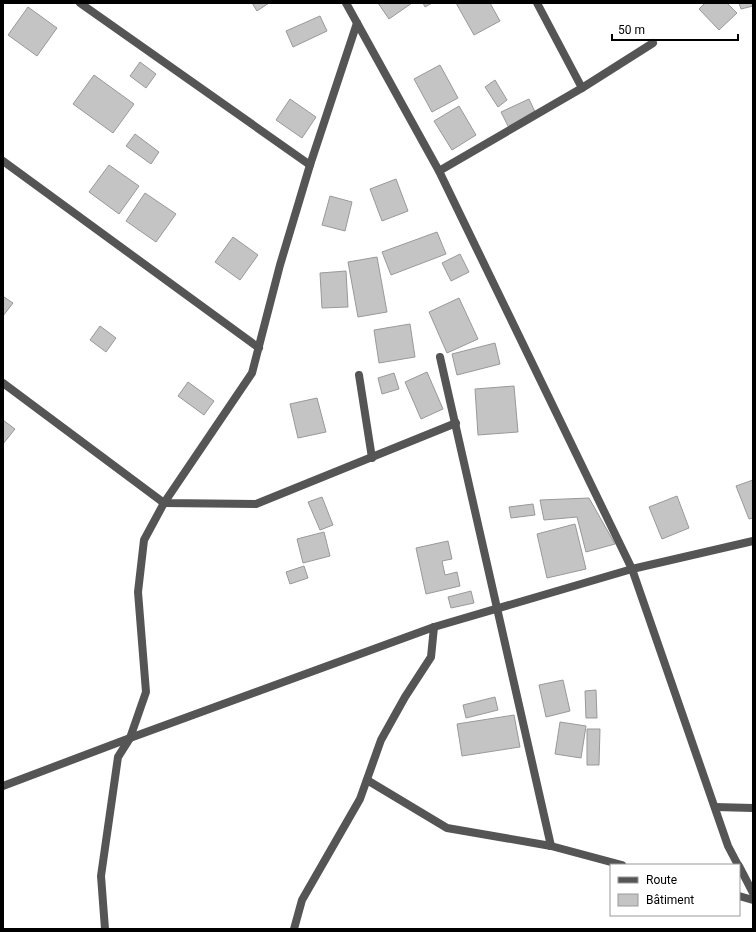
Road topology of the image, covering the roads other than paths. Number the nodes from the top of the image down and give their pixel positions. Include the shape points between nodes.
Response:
1 (80, 3) edge
2 (346, 3) edge
3 (537, 3) edge
4 (357, 23) junction
5 (654, 43) dead end
6 (582, 88) junction
7 (3, 161) edge
8 (310, 165) junction
9 (439, 171) junction
10 (259, 348) junction
11 (440, 357) dead end
12 (359, 375) dead end
13 (3, 383) edge
14 (456, 423) junction
15 (372, 458) junction
16 (164, 503) junction
17 (753, 541) edge
18 (632, 569) junction
19 (497, 609) junction
20 (434, 627) junction
21 (130, 738) junction
22 (367, 780) junction
23 (3, 786) edge
24 (715, 807) junction
25 (753, 808) edge
26 (550, 846) junction
27 (618, 864) edge
28 (738, 864) edge
29 (740, 868) edge
30 (753, 893) edge
31 (740, 896) edge
32 (753, 900) edge
33 (105, 929) edge
34 (294, 929) edge

1 - 8 street
2 - 4 street
3 - 6 street
4 - 8 street
4 - 9 street
5 - 6 street
6 - 9 street
7 - 10 street
8 - 10 street via 280,265
9 - 18 street
10 - 16 street via 252,373
11 - 14 street
12 - 15 street
13 - 16 street
14 - 15 street
14 - 19 street
15 - 16 street via 256,504
16 - 21 street via 144,540 138,592 146,692
17 - 18 street
18 - 19 street
18 - 24 street
19 - 20 street
19 - 26 street
20 - 21 street
20 - 22 street via 431,657 381,740
21 - 23 street
21 - 33 street via 118,757 101,876
22 - 26 street via 447,828
22 - 34 street via 360,799 302,900
24 - 25 street
24 - 28 street via 728,846
26 - 27 street
29 - 30 street
31 - 32 street

